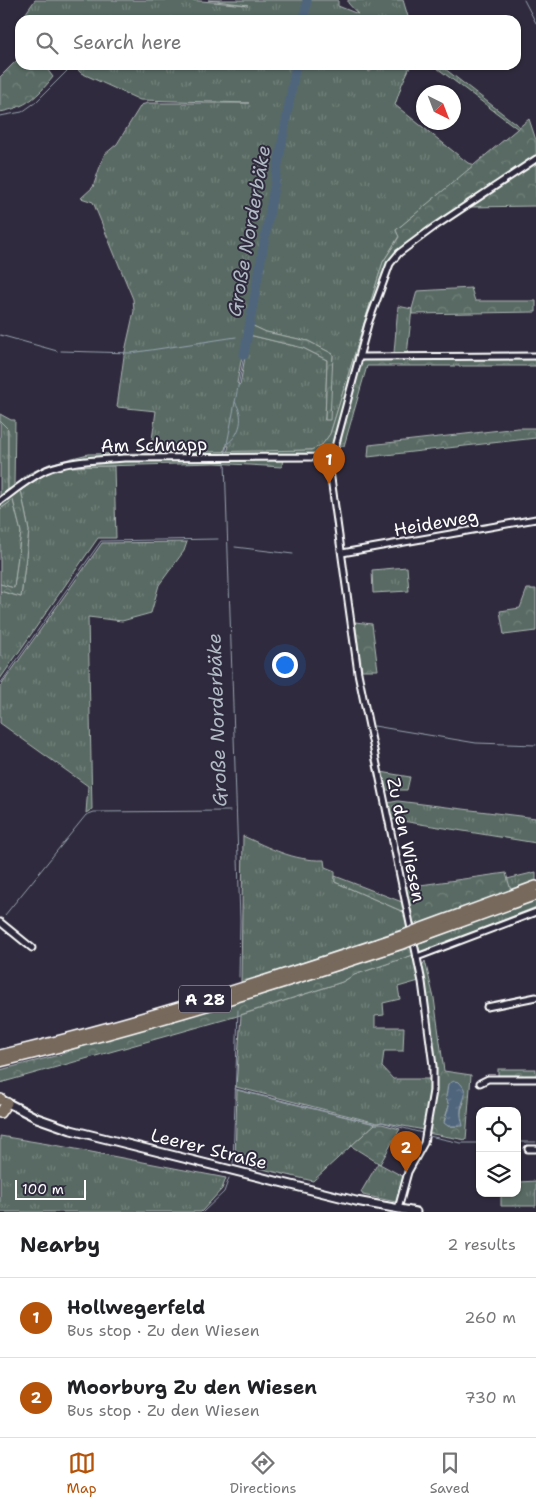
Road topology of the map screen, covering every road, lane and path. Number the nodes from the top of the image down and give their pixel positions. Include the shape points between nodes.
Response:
1 (536, 159) edge
2 (536, 356) edge
3 (359, 357) junction
4 (334, 449) junction
5 (319, 457) junction
6 (330, 471) junction
7 (0, 501) edge
8 (536, 519) edge
9 (342, 553) junction
10 (536, 886) edge
11 (536, 894) edge
12 (536, 912) edge
13 (0, 922) edge
14 (419, 934) junction
15 (405, 939) junction
16 (32, 948) dead end
17 (417, 957) junction
18 (536, 997) edge
19 (487, 1007) dead end
20 (0, 1055) edge
21 (0, 1062) edge
22 (536, 1080) edge
23 (480, 1083) dead end
24 (2, 1100) edge
25 (0, 1113) edge
26 (528, 1149) dead end
27 (536, 1149) edge
28 (398, 1209) junction
29 (416, 1212) edge

1 - 3 street via 399,253 386,272
2 - 3 street
3 - 4 street
4 - 5 street, Am Schnapp
4 - 6 street
5 - 6 street
5 - 7 street, Am Schnapp via 93,460 47,470
6 - 9 street, Zu den Wiesen
8 - 9 street, Heideweg
9 - 17 street, Zu den Wiesen via 358,673
10 - 14 highway, A 28
11 - 14 highway, A 28
12 - 17 street
13 - 16 street
14 - 15 highway, A 28, bridge
15 - 20 highway, A 28
15 - 21 highway, A 28 via 320,972 192,1011
17 - 28 street, Zu den Wiesen via 434,1082 424,1143 408,1172
18 - 19 street
22 - 23 street via 488,1079
24 - 25 highway
24 - 28 main road, Leerer Straße via 36,1118 71,1130
26 - 27 street
28 - 29 main road, Leerer Straße

